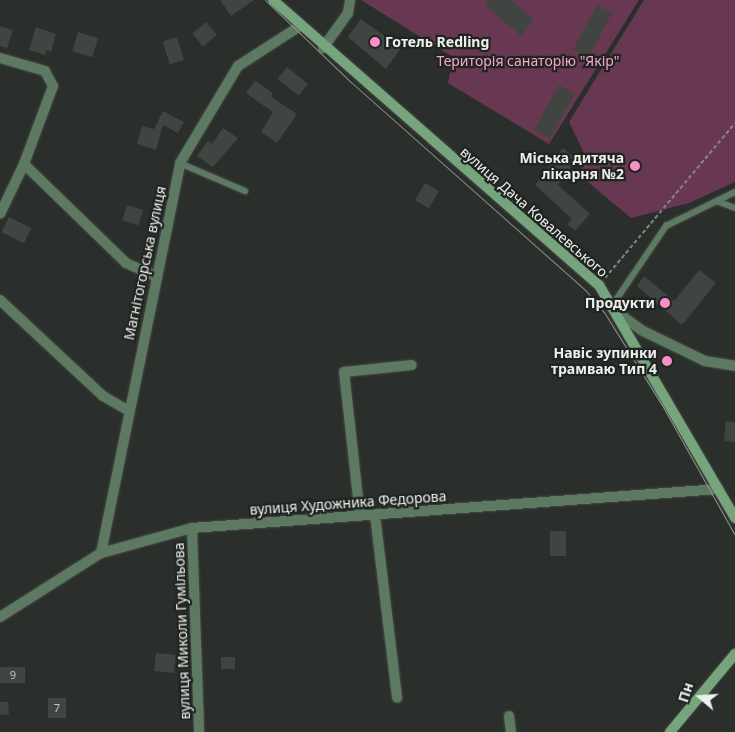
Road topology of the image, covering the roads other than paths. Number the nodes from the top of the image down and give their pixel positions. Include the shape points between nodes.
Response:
1 (273, 0) edge
2 (350, 0) edge
3 (300, 26) junction
4 (323, 48) junction
5 (0, 58) edge
6 (180, 163) junction
7 (24, 164) junction
8 (245, 191) dead end
9 (735, 192) edge
10 (717, 200) junction
11 (735, 208) edge
12 (0, 214) edge
13 (156, 277) junction
14 (0, 300) edge
15 (615, 310) junction
16 (412, 365) dead end
17 (735, 366) edge
18 (129, 411) junction
19 (719, 489) junction
20 (375, 515) junction
21 (360, 516) junction
22 (735, 518) edge
23 (192, 528) junction
24 (101, 553) junction
25 (0, 617) edge
26 (735, 654) edge
27 (397, 698) dead end
28 (509, 716) dead end
29 (199, 732) edge
30 (511, 732) edge
31 (670, 732) edge

1 - 3 street, вулиця Дача Ковалевського
2 - 4 street via 348,13
3 - 4 street, вулиця Дача Ковалевського
3 - 6 street, Магнітогорська вулиця via 238,66
4 - 15 street, вулиця Дача Ковалевського via 599,285
5 - 7 street via 45,71 52,80 53,86
6 - 8 lane
6 - 13 street, Магнітогорська вулиця
7 - 12 street
7 - 13 street via 126,262
9 - 10 lane
10 - 11 lane
10 - 15 lane via 666,226
13 - 18 street, Магнітогорська вулиця
14 - 18 street via 103,396
15 - 17 street via 641,330 704,361
15 - 19 street, вулиця Дача Ковалевського
16 - 21 street via 344,372
18 - 24 street, Магнітогорська вулиця
19 - 20 street, вулиця Художника Федорова
19 - 22 street, вулиця Дача Ковалевського
20 - 21 street, вулиця Художника Федорова
20 - 27 street
21 - 23 street, вулиця Художника Федорова
23 - 24 street, вулиця Художника Федорова
23 - 29 street, вулиця Миколи Гумільова
24 - 25 street, вулиця Художника Федорова
26 - 31 street
28 - 30 street

